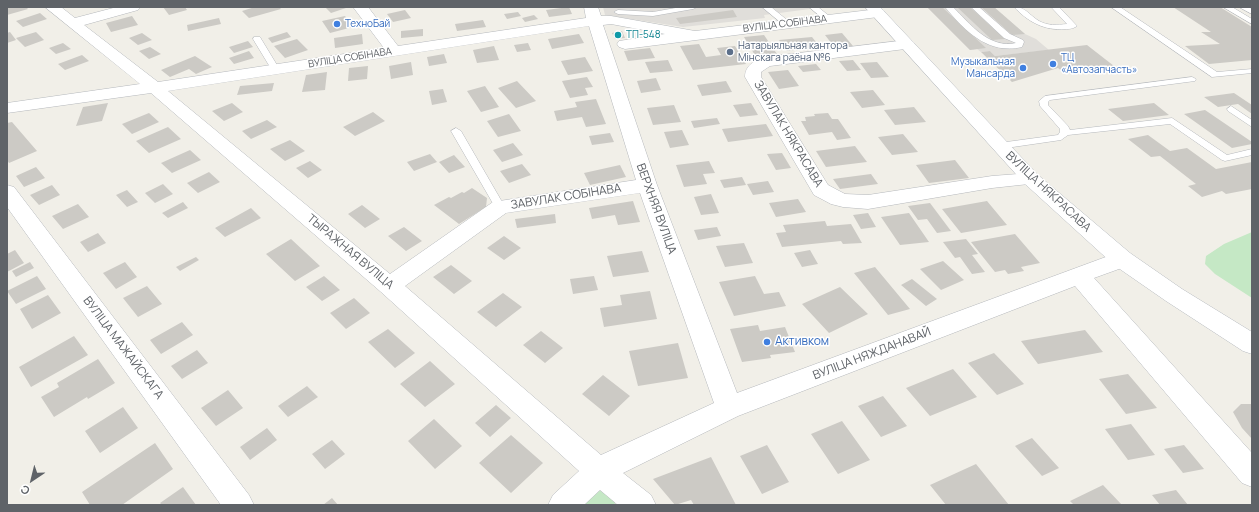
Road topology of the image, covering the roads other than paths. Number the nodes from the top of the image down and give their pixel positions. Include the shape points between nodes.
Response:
1 (52, 7) edge
2 (133, 7) edge
3 (360, 7) edge
4 (693, 7) edge
5 (766, 7) edge
6 (813, 7) edge
7 (949, 7) edge
8 (975, 7) edge
9 (1018, 7) edge
10 (1055, 7) edge
11 (1115, 7) edge
12 (1227, 7) edge
13 (1243, 7) edge
14 (875, 10) edge
15 (1252, 12) edge
16 (606, 13) edge
17 (829, 19) junction
18 (1252, 22) edge
19 (74, 23) junction
20 (788, 24) junction
21 (693, 35) junction
22 (257, 40) dead end
23 (625, 44) dead end
24 (907, 45) junction
25 (394, 51) junction
26 (276, 70) junction
27 (1252, 71) edge
28 (1192, 79) dead end
29 (155, 88) junction
30 (7, 108) edge
31 (1231, 109) dead end
32 (1252, 124) edge
33 (456, 131) dead end
34 (1065, 133) junction
35 (999, 146) junction
36 (1252, 152) edge
37 (1031, 179) junction
38 (647, 184) junction
39 (7, 192) edge
40 (500, 207) junction
41 (1122, 259) junction
42 (1079, 276) junction
43 (389, 286) junction
44 (1252, 344) edge
45 (728, 408) junction
46 (1252, 474) edge
47 (618, 492) edge
48 (239, 505) edge
49 (563, 505) edge

1 - 19 street, ТЫРАЖНАЯ ВУЛІЦА
2 - 19 street
3 - 25 street
4 - 16 lane via 653,14
5 - 20 lane
6 - 17 lane
7 - 8 lane via 986,42 1005,47 1019,45 1020,42 1007,36
9 - 10 lane via 1036,22 1053,28 1073,26
11 - 27 lane via 1215,75
12 - 18 lane
13 - 15 lane
14 - 17 street, ВУЛІЦА СОБІНАВА
14 - 24 street, ВУЛІЦА НЯКРАСАВА
16 - 21 street, ВУЛІЦА СОБІНАВА
16 - 25 street, ВУЛІЦА СОБІНАВА
16 - 38 street, ВЕРХНЯЯ ВУЛІЦА via 602,46
17 - 20 street, ВУЛІЦА СОБІНАВА
19 - 29 street, ТЫРАЖНАЯ ВУЛІЦА
20 - 21 street, ВУЛІЦА СОБІНАВА
21 - 23 street, ВУЛІЦА СОБІНАВА
22 - 26 lane
24 - 35 street, ВУЛІЦА НЯКРАСАВА
24 - 37 street, ЗАВУЛАК НЯКРАСАВА via 766,62 753,70 753,77 821,190 836,200 852,203 992,182
25 - 26 street, ВУЛІЦА СОБІНАВА
26 - 29 street, ВУЛІЦА СОБІНАВА
28 - 34 lane via 1048,98 1043,101 1044,106 1065,128
29 - 30 street, ВУЛІЦА СОБІНАВА
29 - 43 street, ТЫРАЖНАЯ ВУЛІЦА
31 - 32 lane
33 - 40 lane
34 - 35 lane via 1061,137
34 - 36 lane via 1172,121 1225,158
35 - 37 street, ВУЛІЦА НЯКРАСАВА
37 - 41 street, ВУЛІЦА НЯКРАСАВА
38 - 40 street, ЗАВУЛАК СОБІНАВА
38 - 45 street, ВЕРХНЯЯ ВУЛІЦА
39 - 48 street, ВУЛІЦА МАЖАЙСКАГА
40 - 43 street, ЗАВУЛАК СОБІНАВА
41 - 42 street, ВУЛІЦА НЯЖДАНАВАЙ
41 - 44 street, ВУЛІЦА НЯКРАСАВА
42 - 45 street, ВУЛІЦА НЯЖДАНАВАЙ
42 - 46 street
43 - 47 street, ТЫРАЖНАЯ ВУЛІЦА
45 - 47 street, ВУЛІЦА НЯЖДАНАВАЙ via 626,457
47 - 49 street

